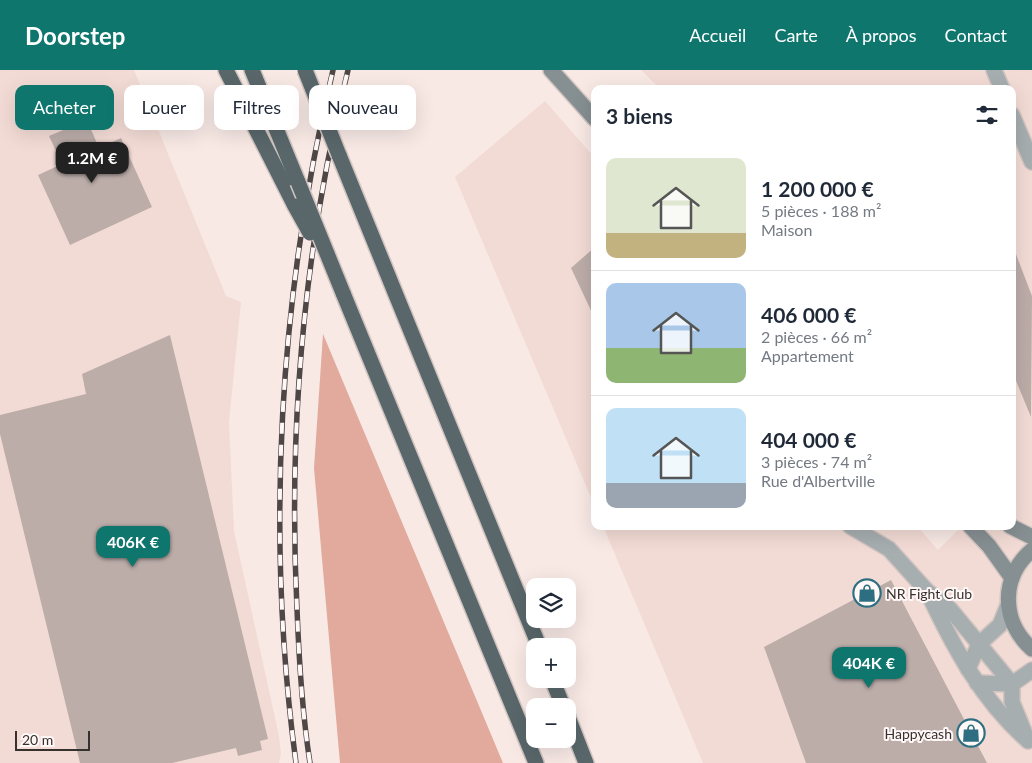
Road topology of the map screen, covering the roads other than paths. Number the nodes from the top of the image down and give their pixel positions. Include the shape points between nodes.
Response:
1 (226, 70) edge
2 (252, 70) edge
3 (305, 70) edge
4 (551, 70) edge
5 (994, 70) edge
6 (1000, 85) edge
7 (591, 115) edge
8 (1016, 124) edge
9 (1032, 162) edge
10 (343, 293) junction
11 (1016, 529) edge
12 (857, 530) edge
13 (974, 530) edge
14 (1032, 537) edge
15 (1032, 550) edge
16 (1012, 578) junction
17 (927, 591) junction
18 (1008, 605) junction
19 (537, 638) edge
20 (978, 644) junction
21 (1032, 649) edge
22 (968, 669) junction
23 (1032, 670) edge
24 (977, 683) junction
25 (1012, 684) junction
26 (576, 737) edge
27 (1030, 743) edge
28 (536, 763) edge
29 (586, 763) edge

1 - 10 highway, bridge
2 - 10 highway, bridge
3 - 19 highway, bridge
4 - 7 main road
5 - 6 street
8 - 9 street
10 - 28 highway
11 - 14 main road
12 - 17 street via 889,549
13 - 16 main road
15 - 16 main road via 1019,563
16 - 18 main road
17 - 20 street via 950,609
17 - 22 street
18 - 20 street via 1000,625
18 - 21 main road via 1016,631
20 - 22 street
20 - 25 street
22 - 24 street
23 - 25 street
24 - 25 street
24 - 27 street via 1008,723
25 - 27 street via 1012,702
26 - 29 highway

